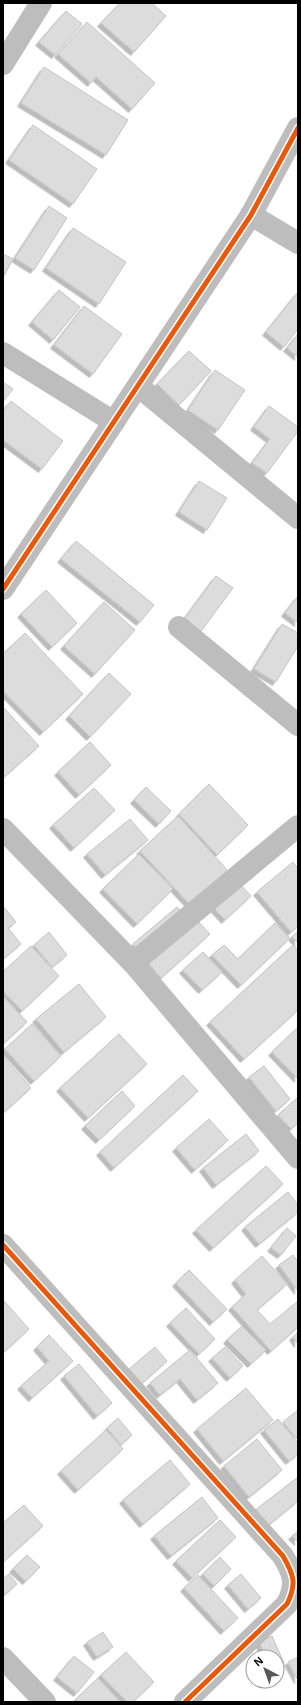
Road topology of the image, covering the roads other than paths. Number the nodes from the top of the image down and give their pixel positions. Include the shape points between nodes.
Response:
1 (41, 3) edge
2 (3, 64) edge
3 (298, 128) edge
4 (251, 215) junction
5 (298, 244) edge
6 (3, 353) edge
7 (138, 386) junction
8 (114, 422) junction
9 (298, 518) edge
10 (3, 589) edge
11 (179, 626) dead end
12 (298, 726) edge
13 (298, 826) edge
14 (3, 829) edge
15 (133, 963) junction
16 (298, 1158) edge
17 (3, 1245) edge
18 (3, 1658) edge
19 (45, 1702) edge
20 (185, 1702) edge

1 - 2 street
3 - 4 street
4 - 5 street
4 - 7 street
6 - 8 street
7 - 8 street
7 - 9 street
8 - 10 street
11 - 12 street
13 - 15 street
14 - 15 street
15 - 16 street
17 - 20 street via 283,1556 290,1568 294,1582 293,1592 287,1604
18 - 19 street

